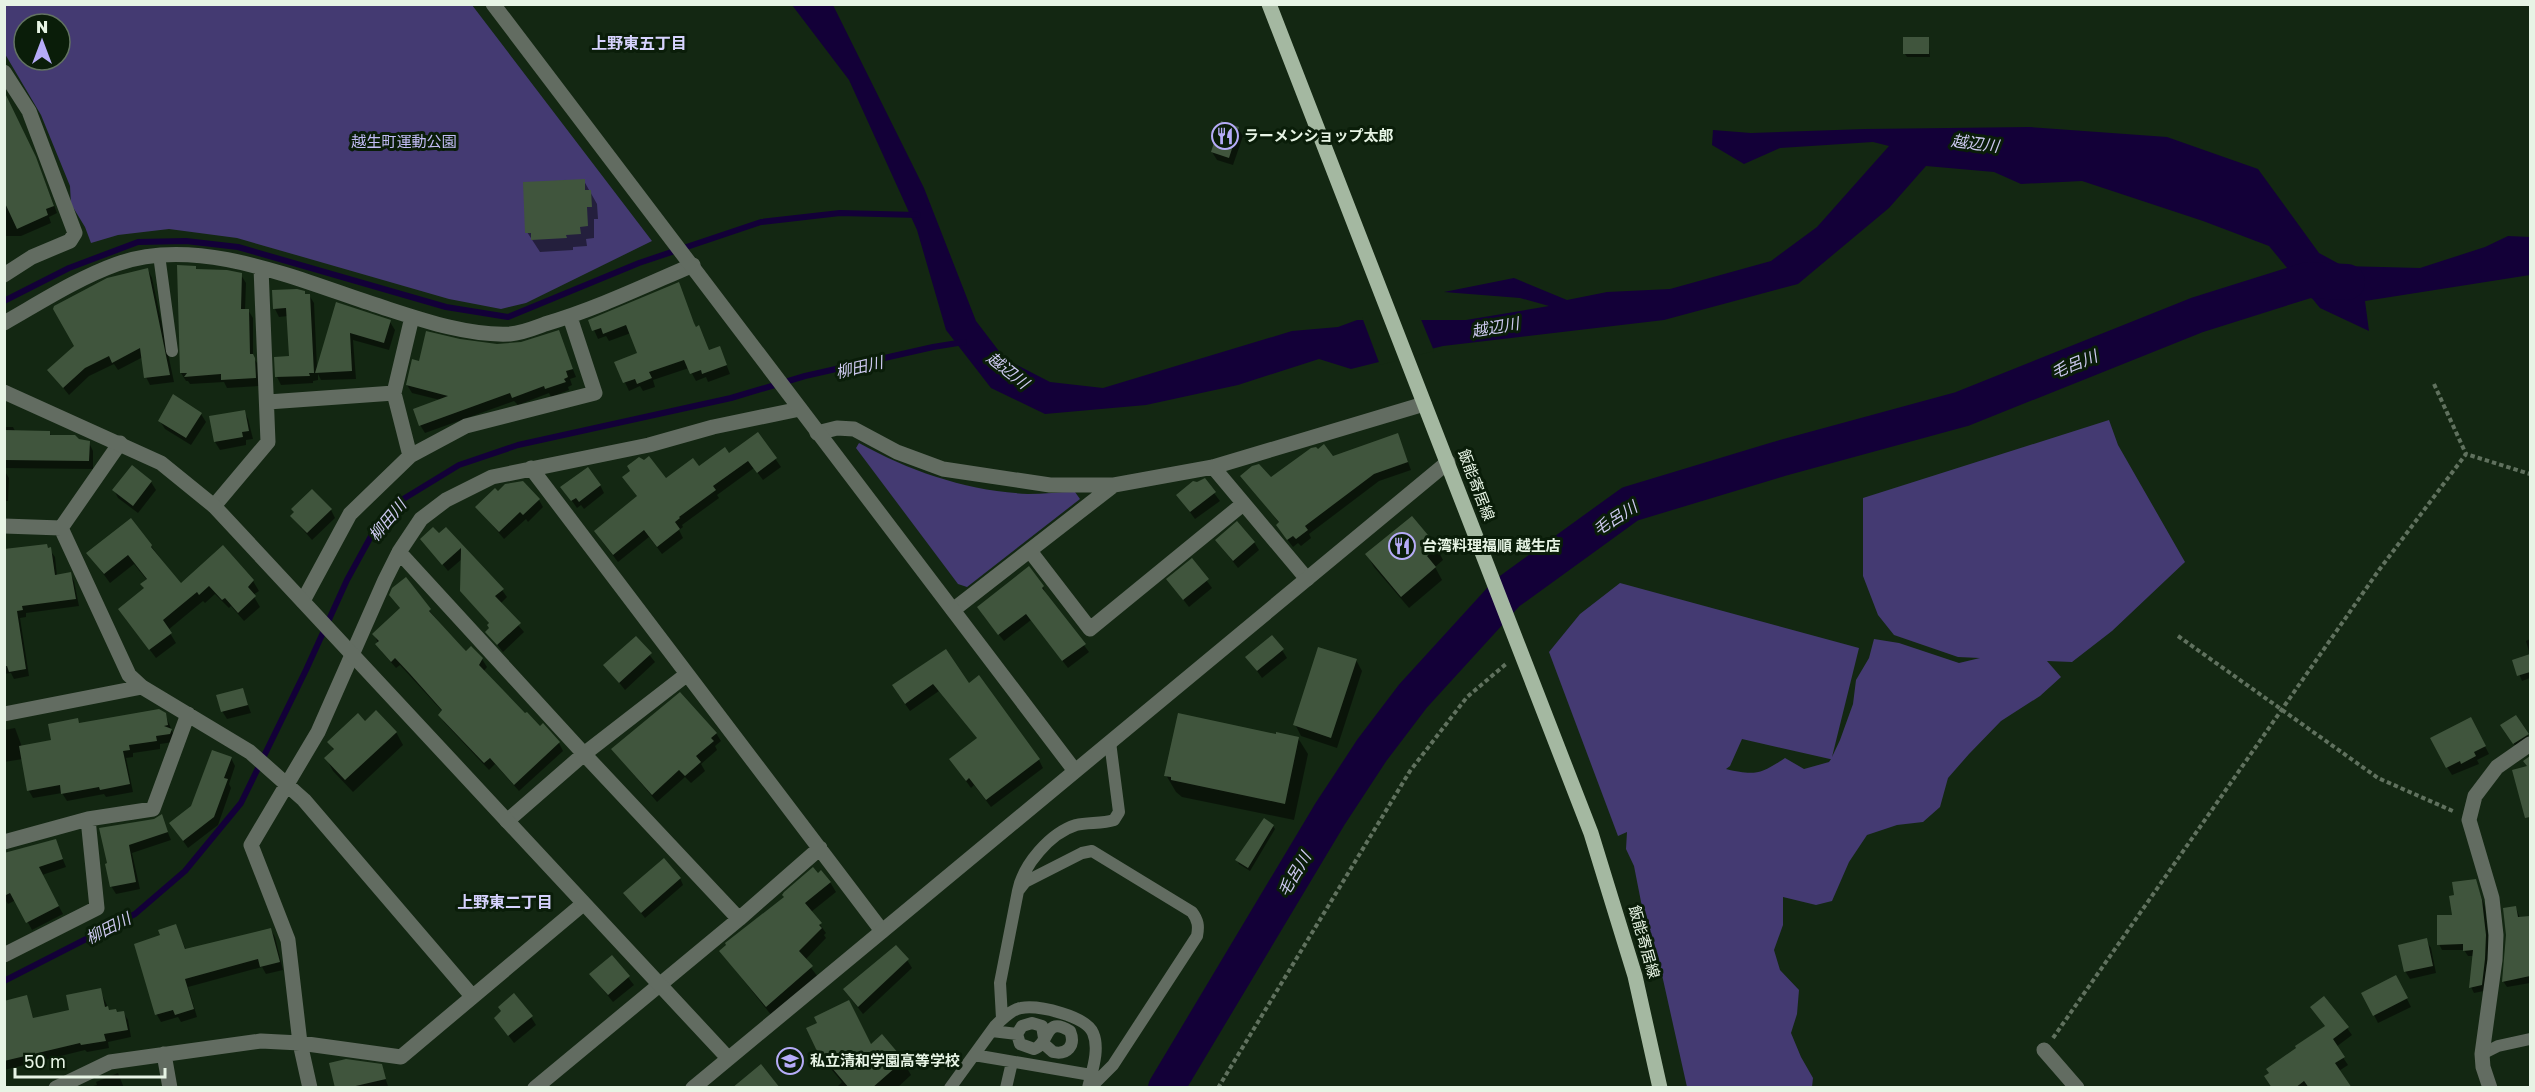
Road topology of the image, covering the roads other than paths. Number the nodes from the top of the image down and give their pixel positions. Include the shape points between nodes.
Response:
1 (493, 4) edge
2 (1269, 4) edge
3 (4, 72) edge
4 (159, 255) junction
5 (691, 263) junction
6 (261, 268) junction
7 (4, 275) edge
8 (412, 317) junction
9 (570, 317) junction
10 (4, 323) edge
11 (172, 351) dead end
12 (4, 392) edge
13 (394, 393) junction
14 (268, 402) junction
15 (1424, 404) junction
16 (797, 405) junction
17 (817, 433) junction
18 (120, 443) junction
19 (410, 456) junction
20 (1448, 462) junction
21 (1213, 467) junction
22 (531, 468) junction
23 (1114, 485) junction
24 (1243, 504) junction
25 (214, 506) junction
26 (4, 526) edge
27 (61, 528) junction
28 (1030, 551) junction
29 (399, 552) junction
30 (1307, 579) junction
31 (303, 601) junction
32 (953, 610) junction
33 (346, 650) junction
34 (686, 675) junction
35 (142, 687) junction
36 (4, 714) edge
37 (188, 714) junction
38 (1110, 742) junction
39 (2530, 744) edge
40 (584, 754) junction
41 (1075, 771) junction
42 (287, 785) junction
43 (88, 819) junction
44 (507, 820) junction
45 (4, 842) edge
46 (820, 848) junction
47 (1018, 891) junction
48 (583, 904) junction
49 (739, 918) junction
50 (882, 931) junction
51 (4, 955) edge
52 (659, 985) junction
53 (472, 996) junction
54 (1002, 1018) junction
55 (992, 1031) junction
56 (1017, 1034) junction
57 (1044, 1038) junction
58 (2530, 1039) edge
59 (1072, 1042) junction
60 (300, 1043) junction
61 (1096, 1046) junction
62 (2044, 1050) road end
63 (164, 1054) junction
64 (2482, 1054) junction
65 (974, 1056) junction
66 (728, 1059) junction
67 (1012, 1062) junction
68 (1089, 1083) edge
69 (56, 1088) edge
70 (170, 1088) edge
71 (310, 1088) edge
72 (535, 1088) edge
73 (693, 1088) edge
74 (950, 1088) edge
75 (1006, 1088) edge
76 (1660, 1088) edge
77 (2077, 1088) edge
78 (2490, 1088) edge

1 - 5 street
2 - 15 main road, 飯能寄居線
3 - 7 street via 29,111 75,233 70,241 32,257
4 - 6 street via 213,258
4 - 10 street via 118,264
4 - 11 lane
5 - 9 street
5 - 16 street
6 - 8 street
6 - 14 street
8 - 9 street via 486,334 513,334
8 - 13 street
9 - 19 street via 595,393 466,426
12 - 18 street
13 - 14 street
13 - 19 street
14 - 25 street via 268,442
15 - 20 main road, 飯能寄居線
15 - 21 street
16 - 17 street
16 - 22 street via 649,445
17 - 23 street via 854,429 897,452 942,469 1050,485
17 - 32 street
18 - 25 street via 160,463
18 - 27 street
19 - 31 street via 351,514
20 - 30 street
20 - 76 main road, 飯能寄居線 via 1604,872 1635,976
21 - 23 street
21 - 24 street
22 - 29 street via 492,477 446,500 421,519
22 - 34 street
23 - 28 street
24 - 28 street via 1090,629
24 - 30 street
25 - 31 street
26 - 27 street
27 - 35 street via 129,675
28 - 32 street
29 - 33 street
29 - 40 street
30 - 38 street
31 - 33 street
32 - 41 street
33 - 42 street via 318,732
33 - 44 street
34 - 40 street
34 - 46 street
35 - 36 street
35 - 37 street
37 - 42 street via 250,752
37 - 43 street via 153,808
38 - 41 street
38 - 47 lane via 1119,812 1114,820 1077,825 1053,839 1030,864
39 - 64 street via 2497,767 2475,796 2469,820 2492,898 2496,934
40 - 44 street
40 - 49 street
41 - 50 street
42 - 53 street
42 - 60 street via 251,845 288,940
43 - 45 street
43 - 51 street via 97,908
44 - 48 street
46 - 49 street
46 - 50 street
47 - 54 lane via 1000,984
47 - 68 lane via 1025,882 1092,851 1192,912 1197,919 1197,936 1113,1065
48 - 52 street
48 - 53 street
49 - 52 street
50 - 66 street
52 - 66 street
52 - 72 street
53 - 60 street via 401,1057
54 - 55 lane
54 - 61 lane via 1020,1008 1078,1017 1093,1032
55 - 56 lane
55 - 65 lane
56 - 57 lane via 1020,1044 1028,1049 1038,1047
56 - 57 lane via 1022,1026 1032,1023 1042,1026
57 - 59 lane via 1050,1029 1061,1026 1070,1031
57 - 59 lane via 1044,1044 1053,1053 1065,1053
58 - 64 lane
59 - 61 lane
60 - 63 street via 261,1041
60 - 71 street
61 - 68 lane
62 - 77 street
63 - 69 street via 110,1062
63 - 70 street
64 - 78 street
65 - 67 lane
65 - 74 lane
66 - 73 street
67 - 68 lane
67 - 75 lane

